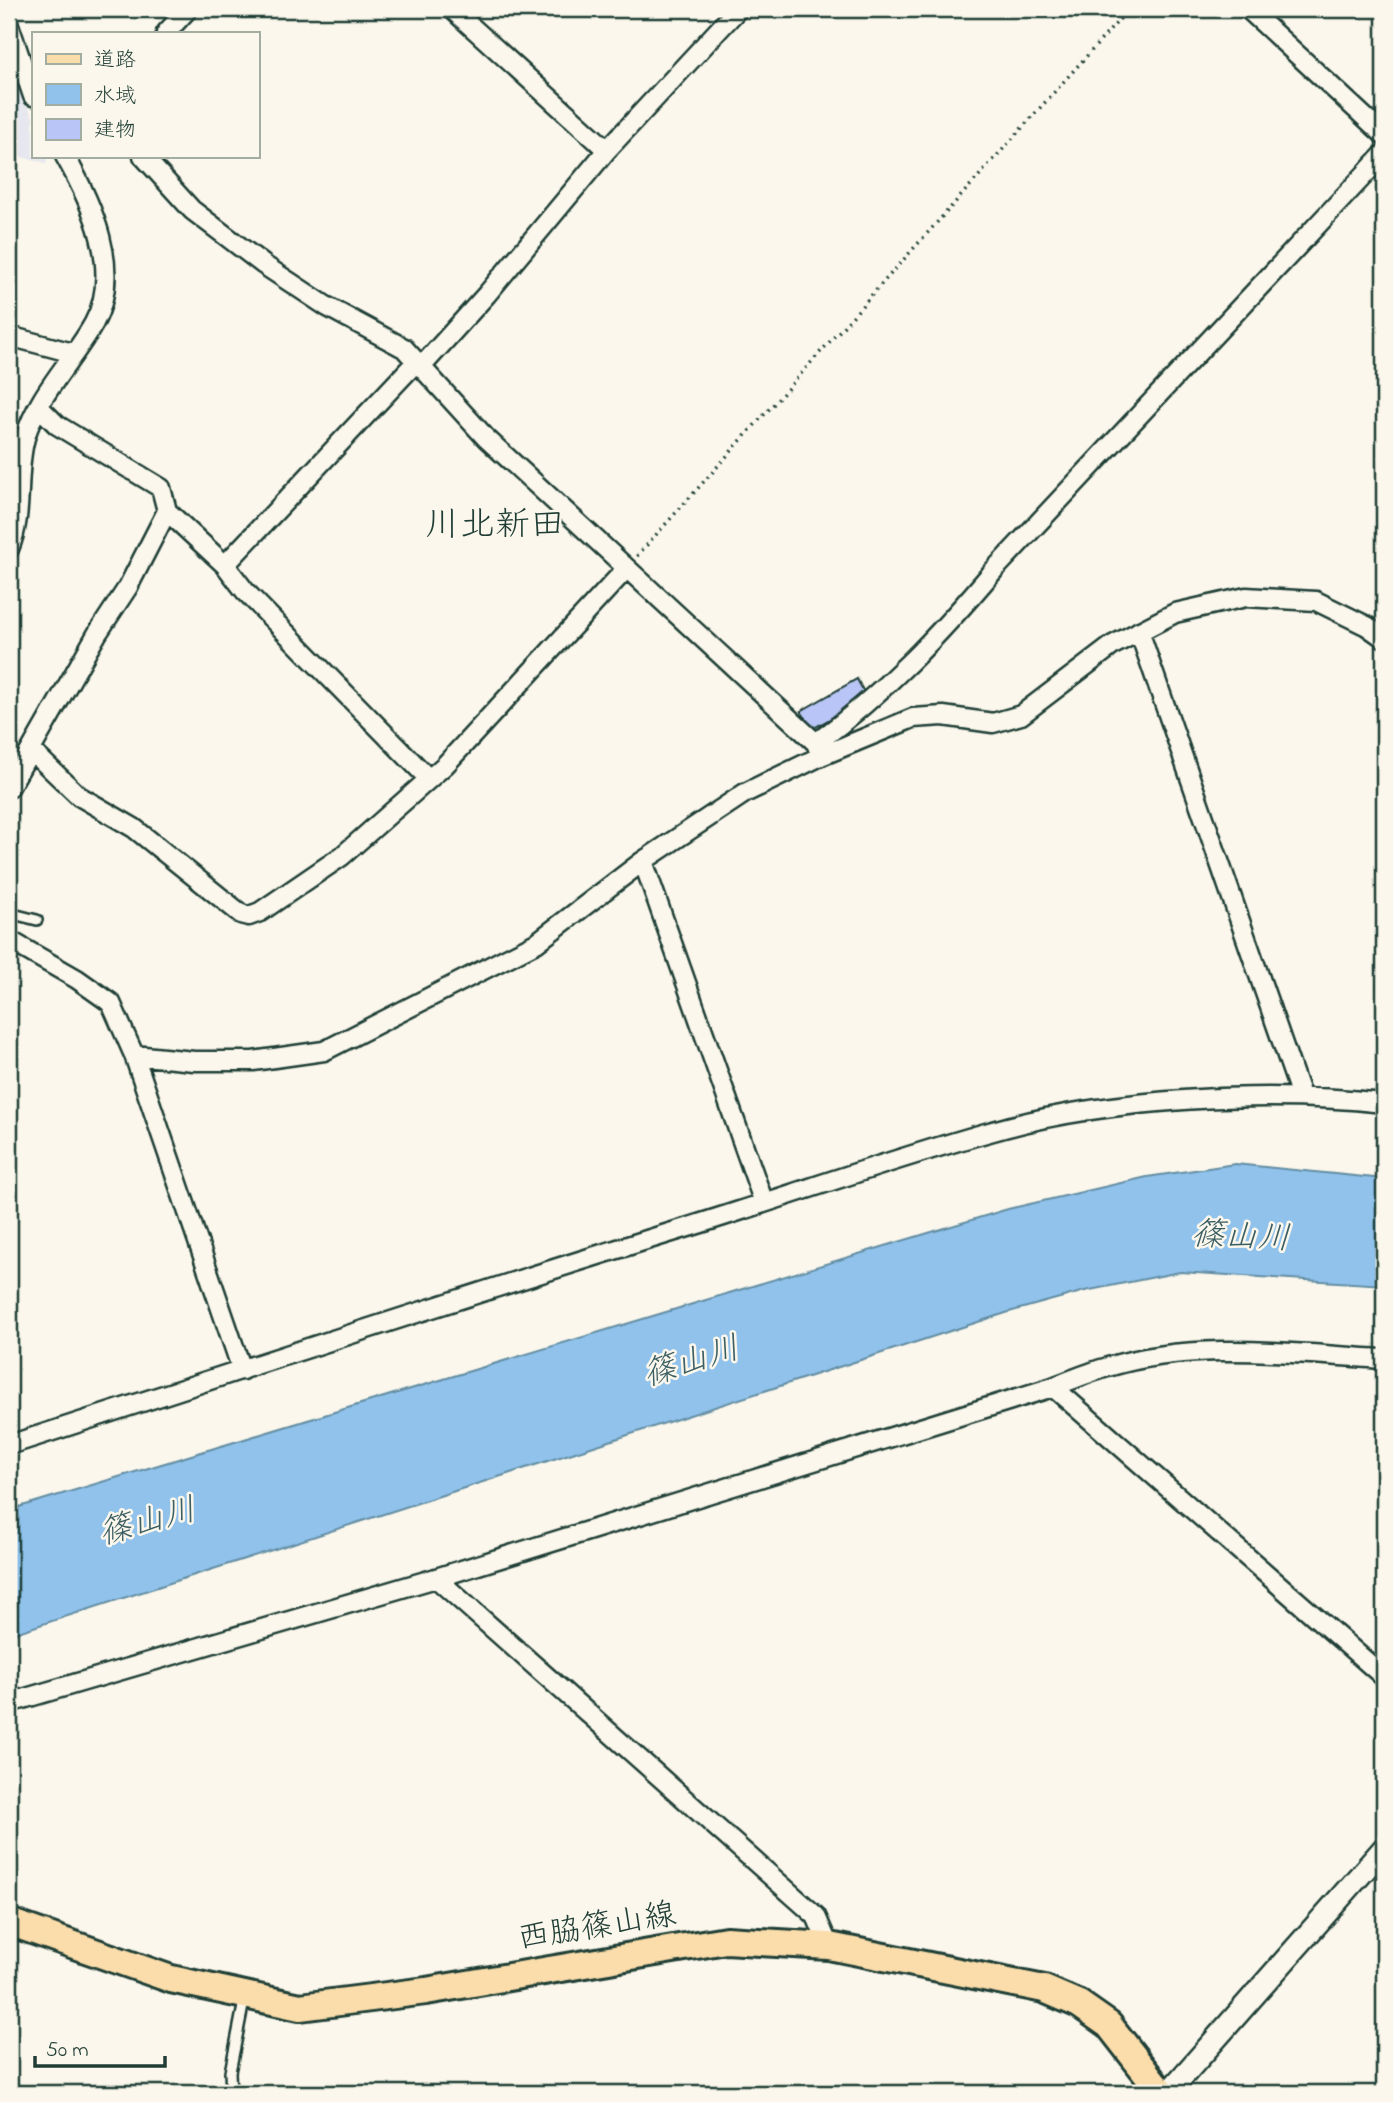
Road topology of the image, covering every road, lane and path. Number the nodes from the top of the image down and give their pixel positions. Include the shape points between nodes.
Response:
1 (188, 9) edge
2 (452, 9) edge
3 (738, 9) edge
4 (1129, 9) edge
5 (1248, 9) edge
6 (9, 25) edge
7 (167, 32) edge
8 (32, 93) edge
9 (1384, 135) edge
10 (607, 150) junction
11 (1384, 154) edge
12 (66, 158) edge
13 (145, 158) edge
14 (9, 337) edge
15 (73, 353) junction
16 (420, 363) junction
17 (40, 408) junction
18 (167, 510) junction
19 (9, 549) edge
20 (225, 565) junction
21 (626, 569) junction
22 (1139, 631) junction
23 (1384, 638) edge
24 (818, 750) junction
25 (33, 752) junction
26 (428, 778) junction
27 (9, 788) edge
28 (643, 862) junction
29 (9, 913) edge
30 (37, 920) dead end
31 (9, 940) edge
32 (134, 1055) junction
33 (1301, 1096) junction
34 (1384, 1103) edge
35 (764, 1203) junction
36 (1384, 1359) edge
37 (242, 1370) junction
38 (1053, 1387) junction
39 (9, 1445) edge
40 (436, 1578) junction
41 (1384, 1677) edge
42 (9, 1703) edge
43 (1384, 1848) edge
44 (9, 1922) edge
45 (829, 1945) junction
46 (245, 1994) junction
47 (231, 2093) edge
48 (1162, 2093) edge
49 (1168, 2093) edge

1 - 7 street
2 - 10 street
3 - 10 street
4 - 21 path
5 - 9 street
6 - 8 street
10 - 16 street via 487,294
11 - 24 street via 994,570 943,631
12 - 15 street via 88,198 104,261 103,292 95,321
13 - 16 street via 192,210 264,265 326,306 404,348
14 - 15 street
15 - 17 street
16 - 20 street
16 - 21 street via 486,438
17 - 18 street via 57,425 161,488
17 - 19 street via 25,438
18 - 20 street
18 - 25 street
20 - 26 street
21 - 24 street
21 - 26 street
22 - 23 street via 1175,613 1247,597 1316,601
22 - 24 street via 1113,645 1021,715 993,723 943,716 913,718
22 - 33 street
24 - 28 street
25 - 26 street via 79,796 134,828 249,916 342,856
25 - 27 street
28 - 32 street via 536,943 324,1051 253,1061
28 - 35 street
29 - 30 lane
31 - 32 street via 111,1003
32 - 37 street
33 - 34 street
33 - 35 street via 1100,1110 995,1130
35 - 37 street
36 - 38 street via 1250,1351 1170,1355 1110,1366
37 - 39 street
38 - 40 street
38 - 41 street
40 - 42 street
40 - 45 street via 816,1916
43 - 49 street
44 - 46 main road, 西脇篠山線 via 171,1979
45 - 46 main road, 西脇篠山線 via 726,1940 426,1991 300,2007
45 - 48 main road, 西脇篠山線 via 1044,1989 1079,2004 1109,2025
46 - 47 lane via 230,2072

